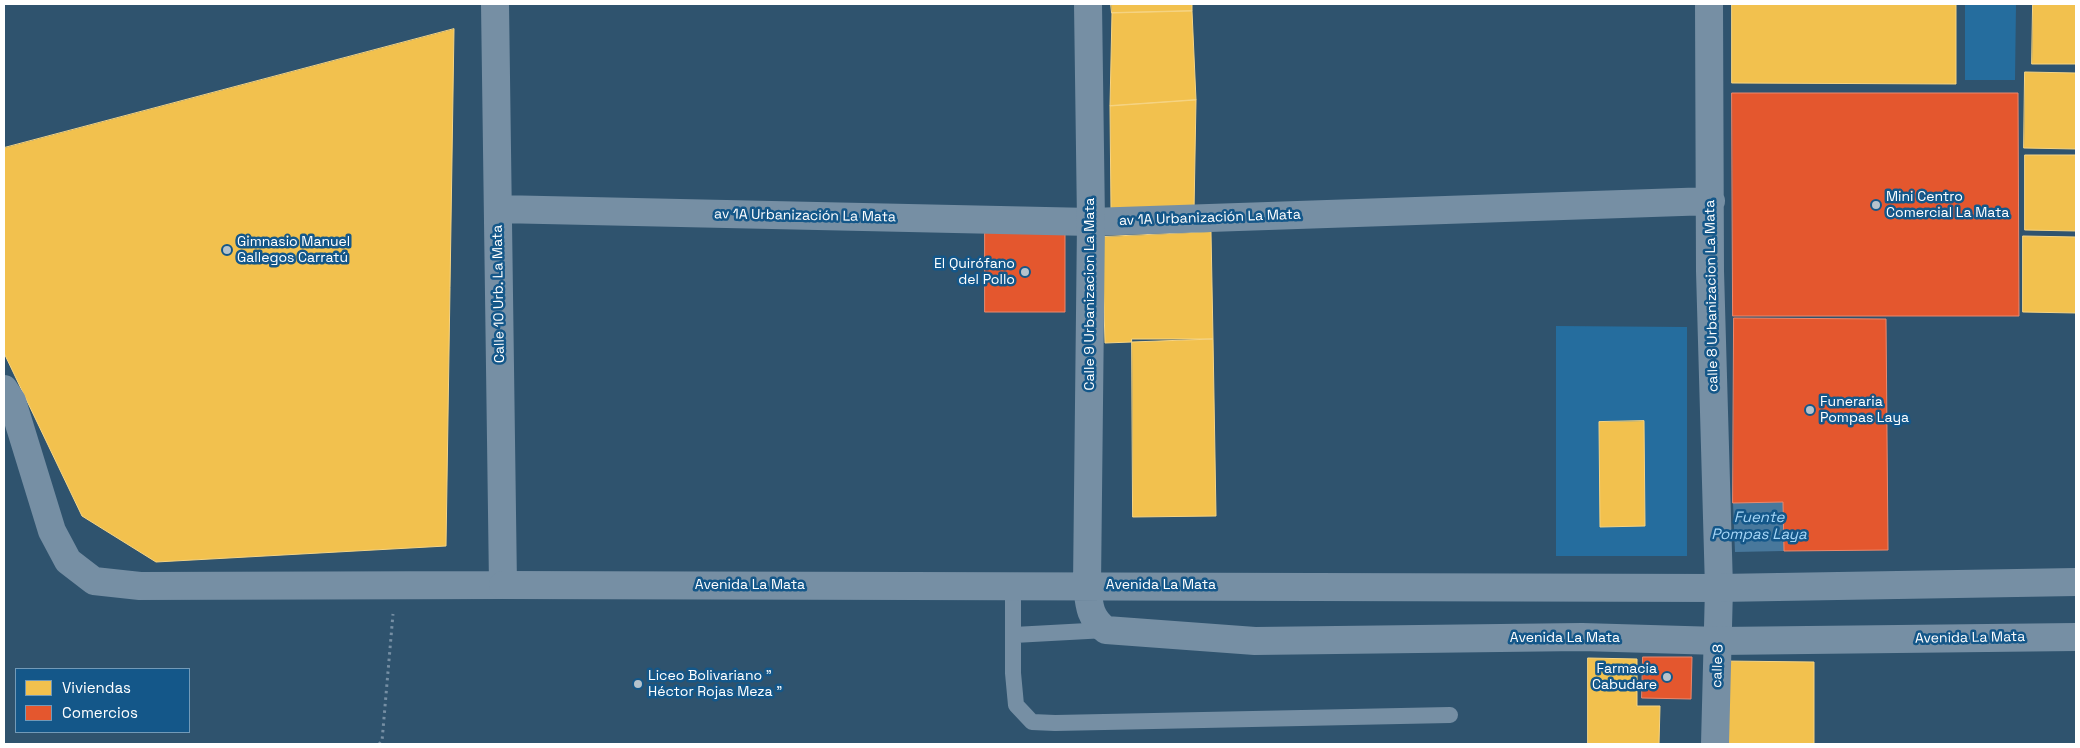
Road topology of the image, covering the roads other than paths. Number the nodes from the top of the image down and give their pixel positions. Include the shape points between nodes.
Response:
1 (495, 4) edge
2 (1088, 4) edge
3 (1709, 4) edge
4 (1711, 201) junction
5 (498, 209) junction
6 (1091, 222) junction
7 (4, 389) edge
8 (2076, 582) edge
9 (503, 585) junction
10 (1013, 585) junction
11 (1087, 585) junction
12 (1719, 588) junction
13 (1106, 630) junction
14 (1014, 635) junction
15 (2076, 637) edge
16 (1719, 641) junction
17 (1450, 715) dead end
18 (1715, 744) edge

1 - 5 street, Calle 10 Urb. La Mata
2 - 6 street, Calle 9 Urbanizacion La Mata
3 - 4 street, calle 8 Urbanizacion La Mata
4 - 6 street, av 1A Urbanización La Mata
4 - 12 street, calle 8 Urbanizacion La Mata
5 - 6 street, av 1A Urbanización La Mata
5 - 9 street, Calle 10 Urb. La Mata
6 - 11 street, Calle 9 Urbanizacion La Mata
7 - 9 street, Avenida La Mata via 12,401 52,531 68,561 94,581 140,586
8 - 12 street, Avenida La Mata
9 - 10 street, Avenida La Mata
10 - 11 street, Avenida La Mata
10 - 14 lane
11 - 12 street, Avenida La Mata
11 - 13 street, Avenida La Mata via 1090,612 1097,624
12 - 16 street, calle 8
13 - 14 lane
13 - 16 street, Avenida La Mata via 1256,640 1582,637
14 - 17 lane via 1016,705 1032,722
15 - 16 street, Avenida La Mata
16 - 18 street, calle 8

